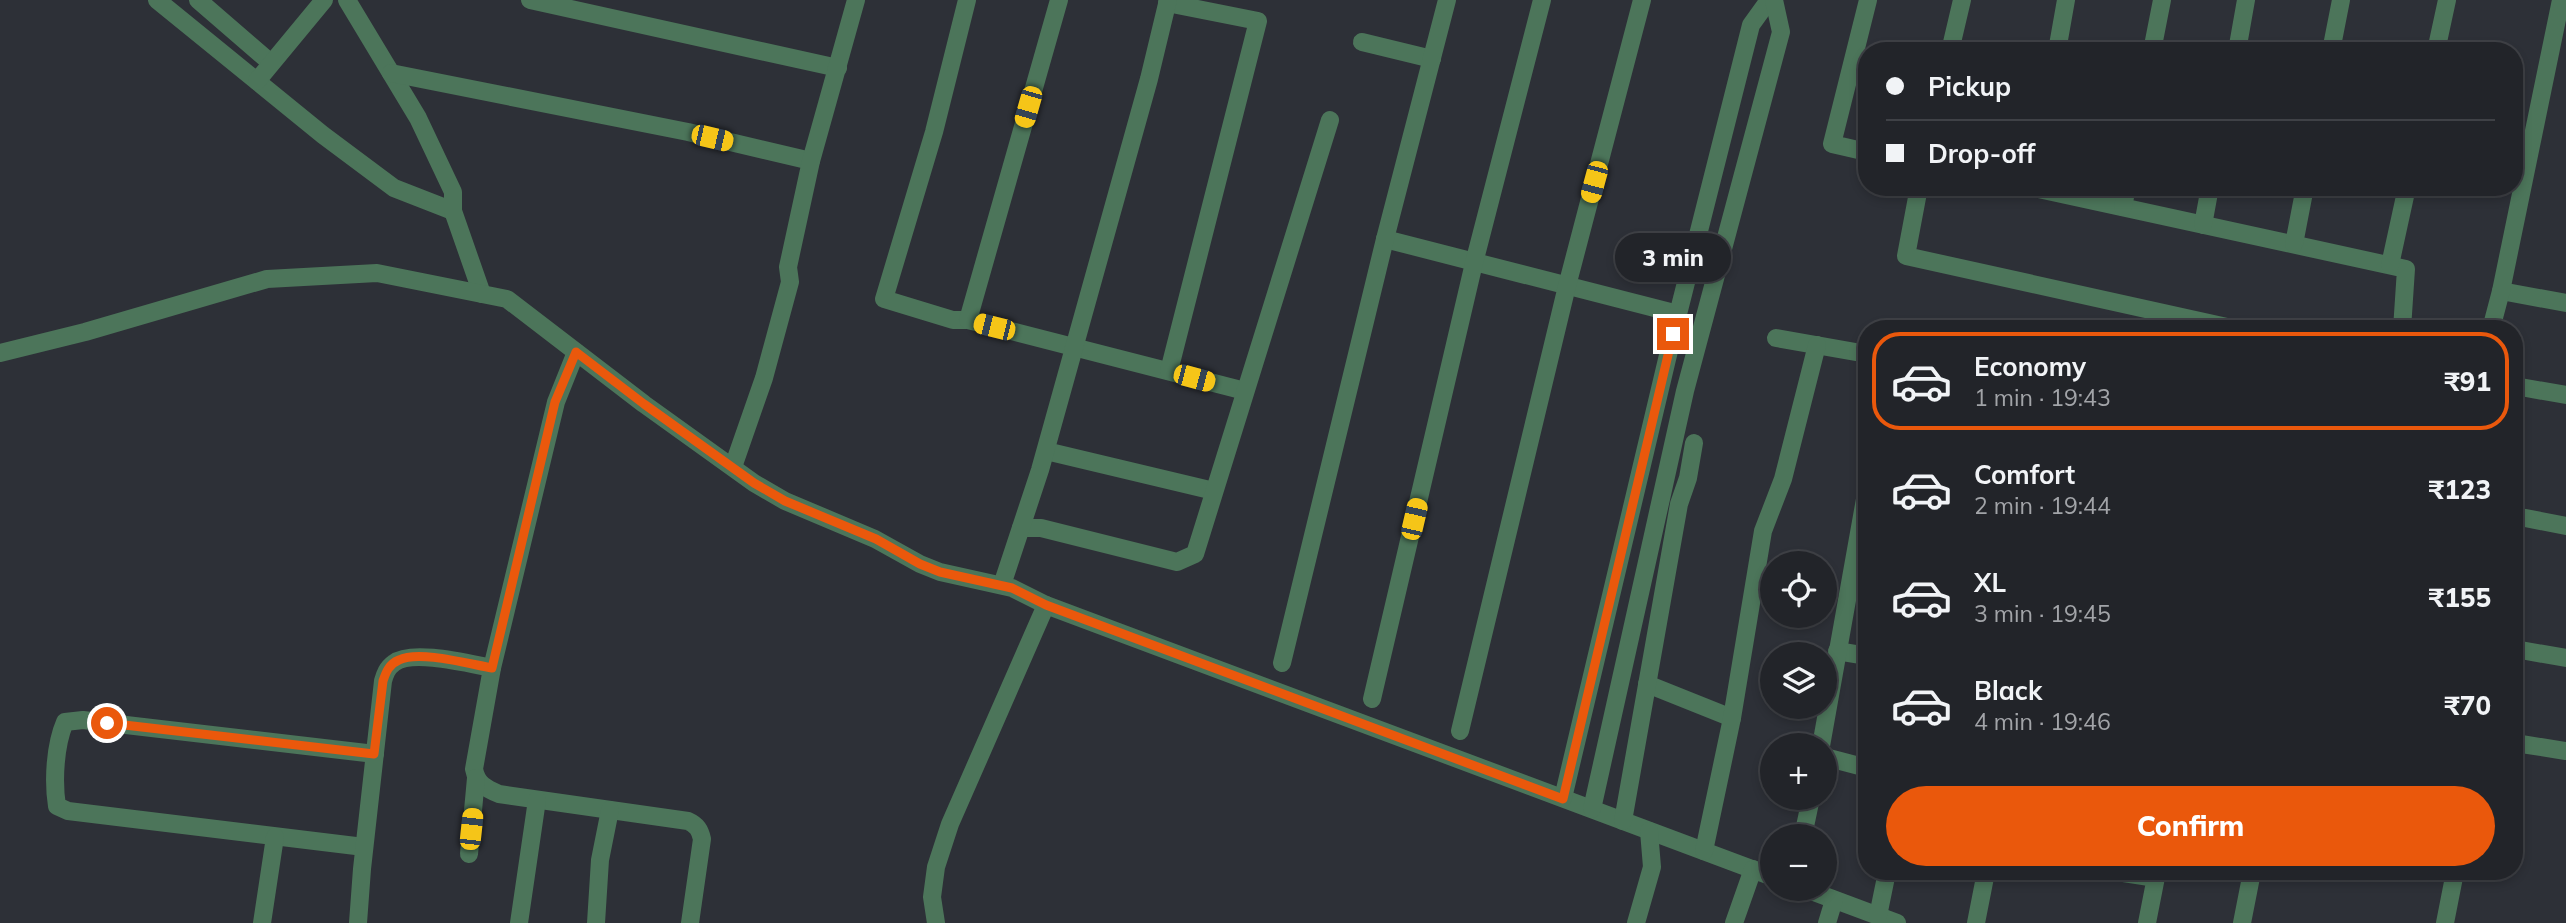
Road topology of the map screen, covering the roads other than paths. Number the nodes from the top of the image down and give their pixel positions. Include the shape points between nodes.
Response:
1 (157, 0) edge
2 (198, 0) edge
3 (324, 0) edge
4 (348, 0) edge
5 (530, 0) edge
6 (856, 0) edge
7 (967, 0) edge
8 (1059, 0) edge
9 (1447, 0) edge
10 (1542, 0) edge
11 (1642, 0) edge
12 (1771, 0) edge
13 (1868, 0) edge
14 (1962, 0) edge
15 (2066, 0) edge
16 (2162, 0) edge
17 (2246, 0) edge
18 (2341, 0) edge
19 (2447, 0) edge
20 (1168, 2) edge
21 (2562, 4) edge
22 (1363, 41) dead end
23 (1952, 42) edge
24 (2059, 42) edge
25 (2154, 42) edge
26 (2238, 42) edge
27 (2333, 42) edge
28 (2438, 42) edge
29 (1432, 59) junction
30 (271, 62) junction
31 (838, 68) junction
32 (391, 73) junction
33 (257, 81) junction
34 (1330, 120) dead end
35 (1858, 150) edge
36 (810, 161) junction
37 (2523, 188) edge
38 (1917, 196) edge
39 (2072, 196) edge
40 (2125, 196) edge
41 (2208, 196) edge
42 (2303, 196) edge
43 (2405, 196) edge
44 (2521, 196) edge
45 (2123, 207) junction
46 (453, 211) junction
47 (2203, 225) junction
48 (1385, 239) junction
49 (2294, 244) junction
50 (1474, 262) junction
51 (2390, 265) junction
52 (1567, 286) junction
53 (2501, 292) junction
54 (482, 294) junction
55 (2566, 303) edge
56 (1678, 314) junction
57 (968, 320) junction
58 (2195, 320) edge
59 (2403, 320) edge
60 (2493, 320) edge
61 (1776, 338) dead end
62 (1817, 345) junction
63 (1074, 348) junction
64 (576, 352) junction
65 (1858, 352) edge
66 (0, 353) edge
67 (1169, 371) junction
68 (2523, 387) edge
69 (1245, 391) junction
70 (2566, 395) edge
71 (1694, 443) dead end
72 (1046, 450) junction
73 (733, 467) junction
74 (1214, 491) junction
75 (2523, 518) edge
76 (2566, 526) edge
77 (1021, 528) junction
78 (1858, 537) edge
79 (1002, 585) junction
80 (1046, 605) junction
81 (2523, 650) edge
82 (1837, 651) joint
83 (1858, 654) edge
84 (2566, 658) edge
85 (1282, 663) dead end
86 (492, 668) junction
87 (1647, 684) junction
88 (1372, 699) dead end
89 (1732, 718) junction
90 (1460, 731) dead end
91 (2523, 744) edge
92 (2566, 751) edge
93 (374, 754) junction
94 (1837, 760) edge
95 (1858, 766) edge
96 (476, 778) junction
97 (1563, 799) junction
98 (537, 800) junction
99 (1592, 809) junction
100 (610, 810) junction
101 (1623, 821) junction
102 (1650, 831) junction
103 (275, 837) junction
104 (364, 848) junction
105 (1704, 851) junction
106 (469, 854) dead end
107 (1753, 869) junction
108 (1760, 872) edge
109 (1885, 880) edge
110 (1984, 880) edge
111 (2155, 880) edge
112 (2250, 880) edge
113 (2453, 880) edge
114 (1834, 901) edge
115 (1837, 901) edge
116 (1878, 916) junction
117 (262, 923) edge
118 (358, 923) edge
119 (519, 923) edge
120 (596, 923) edge
121 (690, 923) edge
122 (936, 923) edge
123 (1636, 923) edge
124 (1734, 923) edge
125 (1826, 923) edge
126 (1897, 923) edge
127 (1976, 923) edge
128 (2147, 923) edge
129 (2242, 923) edge
130 (2445, 923) edge

1 - 33 street
2 - 30 street
3 - 30 street
4 - 32 street
5 - 31 street
6 - 31 street
7 - 57 street via 934,132 884,299 953,320
8 - 57 street
9 - 29 street
10 - 50 street
11 - 52 street
12 - 56 street via 1751,25
12 - 99 street via 1781,32 1685,391
13 - 35 street via 1832,144
14 - 23 street
15 - 24 street
16 - 25 street
17 - 26 street
18 - 27 street
19 - 28 street
20 - 63 street
20 - 67 street via 1258,21
21 - 37 street
22 - 29 street
29 - 48 street
30 - 33 street
31 - 36 street
32 - 36 street
32 - 46 street via 453,192
33 - 46 street via 394,188
34 - 69 street
36 - 73 street via 788,267 790,282
38 - 58 street via 1906,256
39 - 45 street
40 - 45 street
41 - 47 street
42 - 49 street
43 - 51 street
44 - 53 street
45 - 47 street
46 - 54 street
47 - 49 street
48 - 50 street
48 - 85 street
49 - 51 street
50 - 52 street
50 - 88 street
51 - 59 street via 2406,269
52 - 56 street
52 - 90 street
53 - 55 street
53 - 60 street
54 - 64 street via 507,299
54 - 66 street via 377,273 267,279
56 - 97 street
57 - 63 street
61 - 62 street
62 - 65 street
62 - 89 street via 1783,479 1763,531
63 - 67 street
63 - 72 street
64 - 73 street
64 - 86 street via 555,402
67 - 69 street
68 - 70 street
69 - 74 street
71 - 87 street
72 - 74 street
72 - 77 street
73 - 79 street via 785,501 876,539 920,564
74 - 77 street via 1195,554 1177,562 1041,528
75 - 76 street
77 - 79 street
78 - 82 street
79 - 80 street
80 - 97 street
80 - 122 street via 950,824 936,867 932,897
81 - 84 street
82 - 83 street
86 - 93 street via 416,656 394,663 383,681
86 - 96 street
87 - 89 street
87 - 101 street
89 - 105 street
91 - 92 street
93 - 103 street via 83,720 65,722 60,735 57,806
93 - 104 street
94 - 95 street
96 - 98 street via 499,794
96 - 106 street
97 - 99 street
98 - 100 street
98 - 119 street
99 - 101 street
100 - 120 street via 600,860
100 - 121 street via 688,821 701,832
101 - 102 street
102 - 105 street
102 - 123 street via 1652,867
103 - 104 street
103 - 117 street
104 - 118 street
105 - 107 street
107 - 108 street
107 - 124 street
109 - 116 street
110 - 127 street
111 - 128 street
112 - 129 street
113 - 130 street
114 - 125 street
115 - 116 street
116 - 126 street

